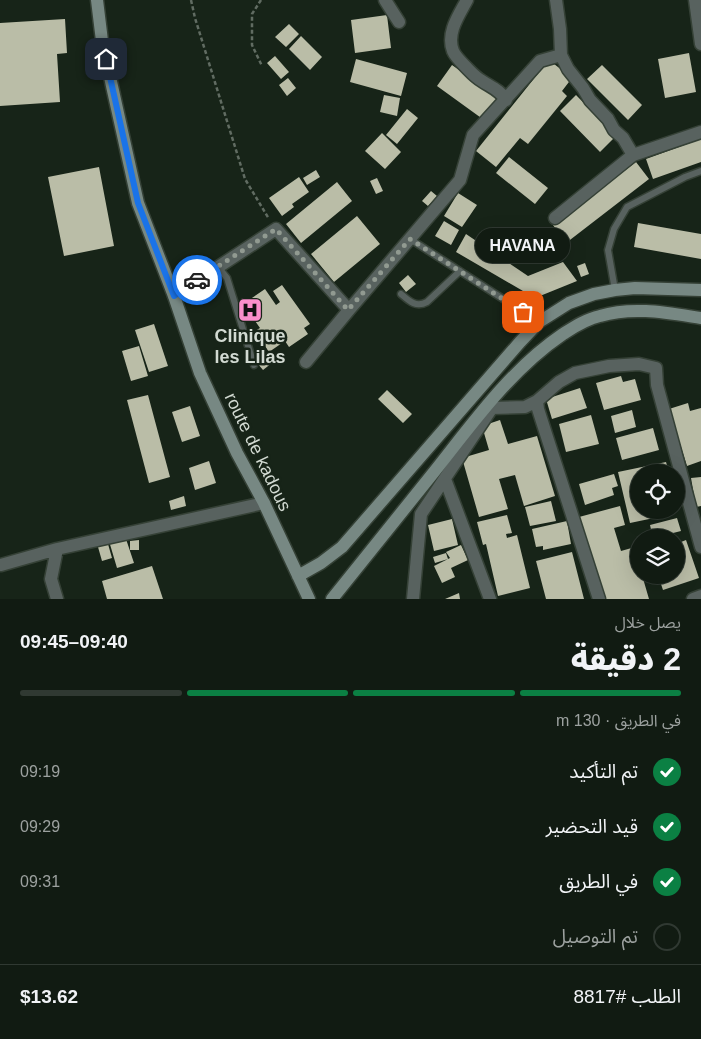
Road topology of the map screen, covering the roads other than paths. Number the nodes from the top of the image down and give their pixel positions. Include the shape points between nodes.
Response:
1 (97, 0) edge
2 (385, 0) edge
3 (467, 0) edge
4 (556, 0) edge
5 (695, 0) edge
6 (399, 22) dead end
7 (701, 44) edge
8 (560, 55) junction
9 (506, 100) junction
10 (701, 132) edge
11 (633, 155) junction
12 (701, 171) edge
13 (555, 218) dead end
14 (410, 239) junction
15 (218, 267) junction
16 (460, 271) junction
17 (614, 290) junction
18 (701, 290) edge
19 (400, 294) dead end
20 (174, 296) junction
21 (348, 310) junction
22 (701, 318) edge
23 (539, 322) junction
24 (306, 362) dead end
25 (254, 366) dead end
26 (537, 401) junction
27 (444, 479) junction
28 (264, 502) junction
29 (701, 547) edge
30 (57, 549) junction
31 (1, 565) edge
32 (298, 576) junction
33 (701, 596) edge
34 (57, 599) edge
35 (309, 599) edge
36 (332, 599) edge
37 (413, 599) edge
38 (490, 599) edge
39 (599, 599) edge
40 (693, 599) edge

1 - 20 street, route de kadous via 102,41 138,203
2 - 6 street
3 - 9 street via 454,24 453,51 473,74 503,94
4 - 8 street
5 - 7 street
8 - 9 street via 540,61
8 - 11 street
9 - 14 street via 473,135 460,180
10 - 11 street
11 - 13 street
12 - 17 lane via 627,207 614,229 608,250
14 - 16 lane
14 - 21 street
15 - 20 street
15 - 21 street via 276,229
15 - 25 lane via 228,278
16 - 19 lane via 423,304 414,304
16 - 23 lane
17 - 18 street
17 - 23 street via 569,303
20 - 28 street, route de kadous via 200,373
21 - 24 street
22 - 36 street via 655,311 629,311 600,316 574,326 550,343 525,364 491,401
23 - 32 street via 342,547
26 - 27 street via 525,407 492,408
26 - 29 street via 575,373 639,364 656,368 656,385
26 - 39 street
27 - 37 street via 421,514
27 - 38 street
28 - 30 street
28 - 32 street, route de kadous
30 - 31 street
30 - 34 street via 51,579
32 - 35 street, route de kadous
33 - 40 street

